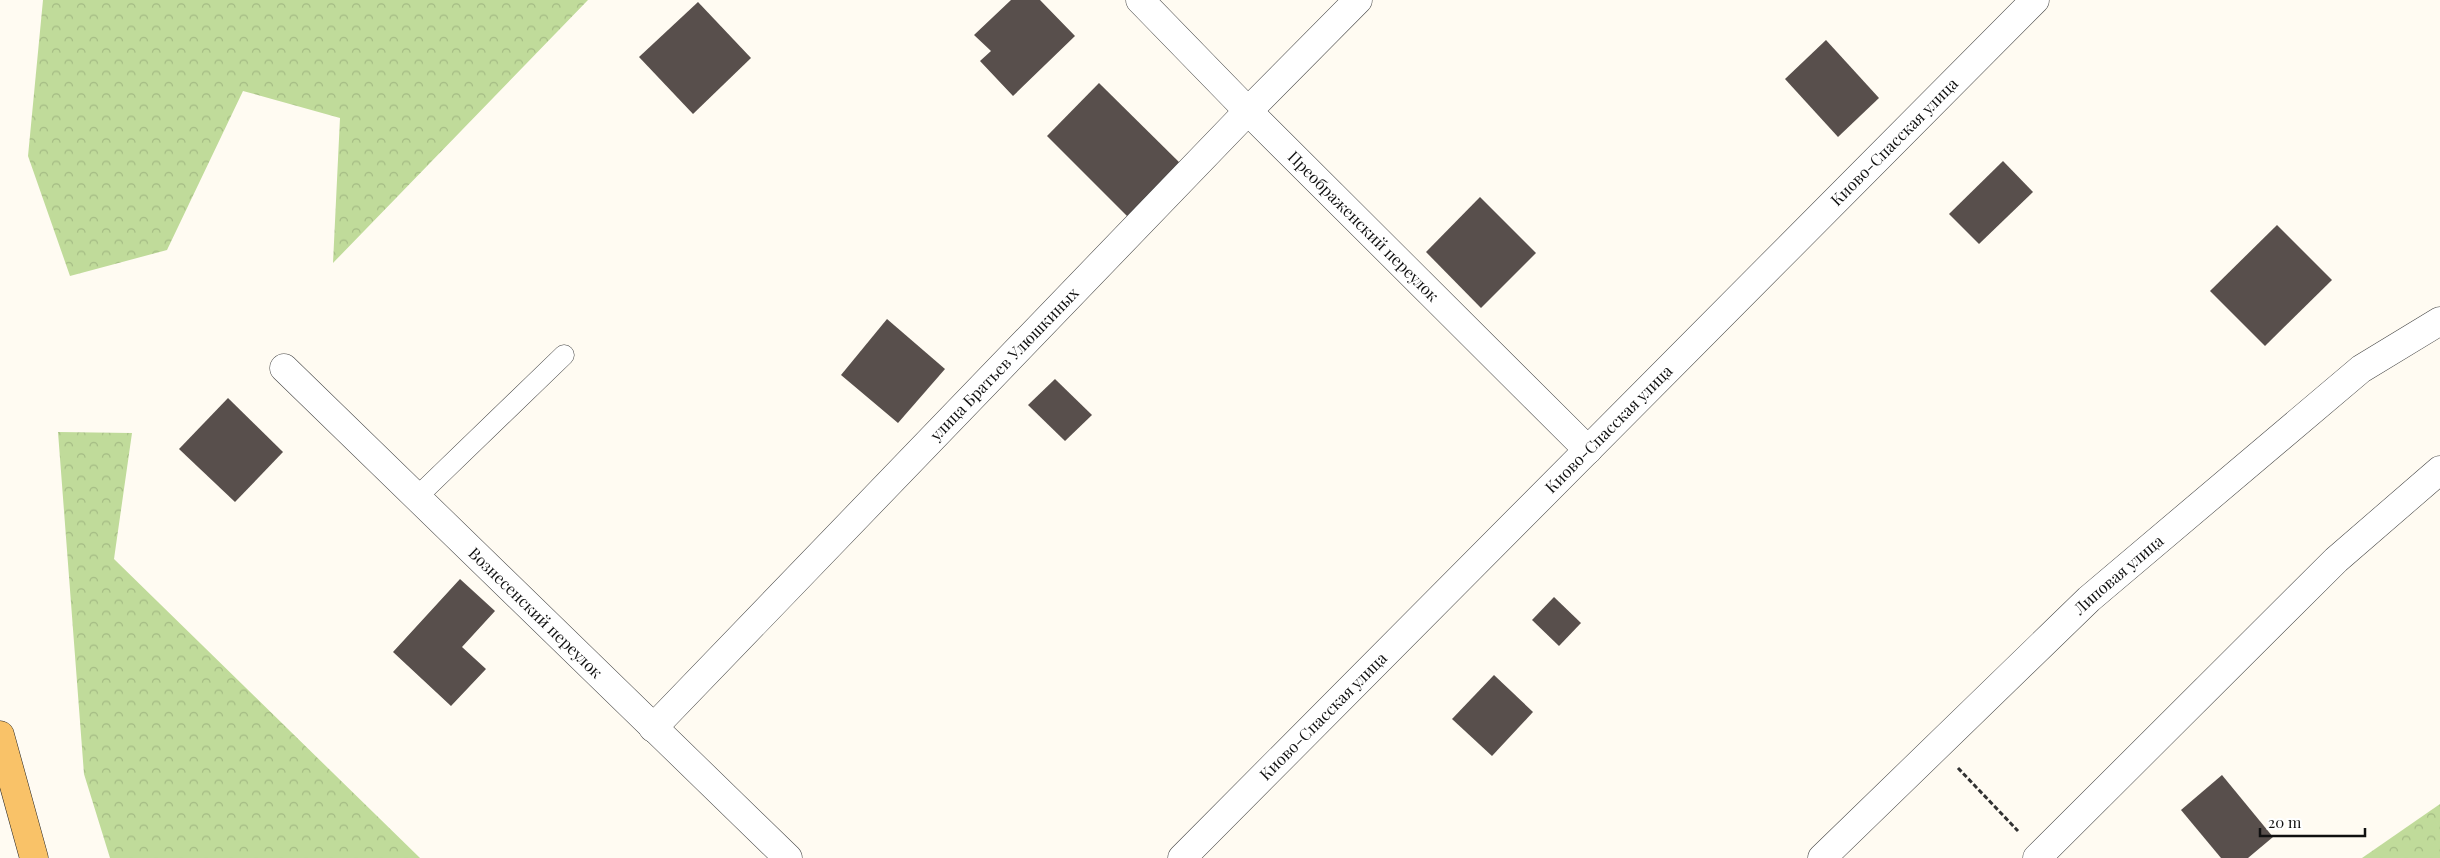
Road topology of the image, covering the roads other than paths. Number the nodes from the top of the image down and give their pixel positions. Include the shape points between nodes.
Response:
1 (1140, 0) edge
2 (1358, 0) edge
3 (2035, 0) edge
4 (1248, 111) junction
5 (2440, 321) edge
6 (564, 355) dead end
7 (284, 368) dead end
8 (1588, 450) junction
9 (2440, 470) edge
10 (417, 497) junction
11 (654, 728) junction
12 (0, 735) edge
13 (2039, 856) edge
14 (34, 858) edge
15 (788, 858) edge
16 (1182, 858) edge
17 (1822, 858) edge

1 - 4 street, Преображенский переулок
2 - 4 street, улица Братьев Улюшкиных
3 - 8 street, Киово-Спасская улица
4 - 8 street, Преображенский переулок
4 - 11 street, улица Братьев Улюшкиных
5 - 17 street, Липовая улица via 2361,369 2088,599
6 - 10 lane
7 - 10 street, Вознесенский переулок
8 - 16 street, Киово-Спасская улица
9 - 13 street via 2336,560
10 - 11 street, Вознесенский переулок
11 - 15 street, Вознесенский переулок
12 - 14 main road

